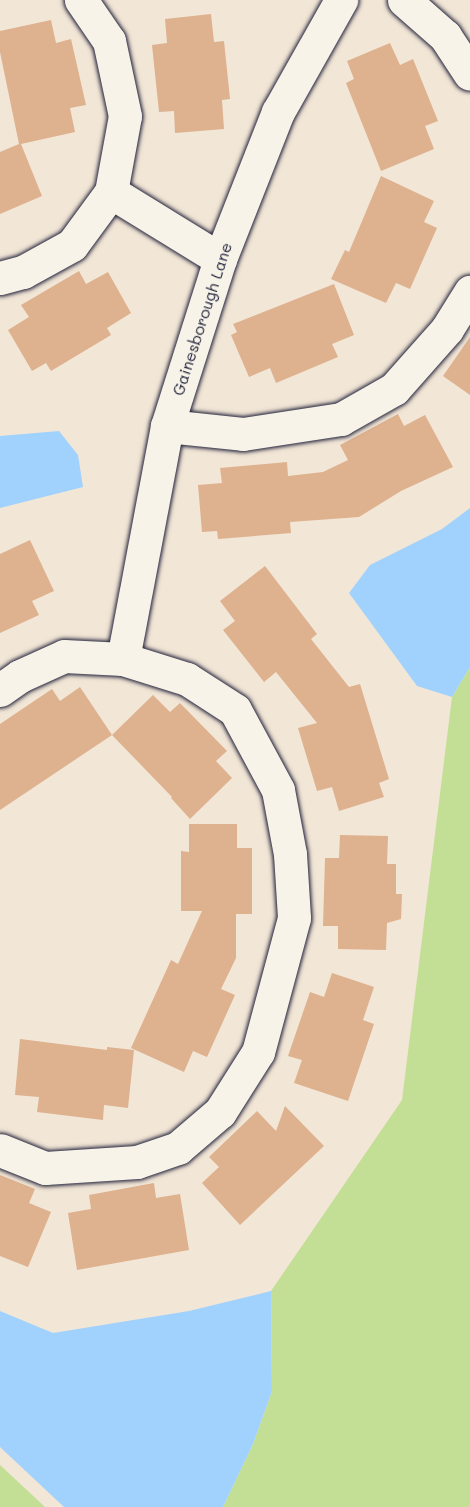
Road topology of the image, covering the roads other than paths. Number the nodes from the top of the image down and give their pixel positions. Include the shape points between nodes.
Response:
1 (81, 0) edge
2 (340, 0) edge
3 (404, 0) edge
4 (470, 74) edge
5 (111, 192) junction
6 (220, 259) junction
7 (0, 278) edge
8 (470, 292) edge
9 (167, 426) junction
10 (123, 659) junction
11 (0, 690) edge
12 (0, 1150) edge

1 - 5 street via 109,41 125,116
2 - 6 street, Gainesborough Lane via 278,112
3 - 4 street via 445,36
5 - 6 street
5 - 7 street via 72,245 23,272
6 - 9 street, Gainesborough Lane
8 - 9 street via 447,329 394,389 341,419 243,434
9 - 10 street, Gainesborough Lane
10 - 11 street via 64,656
10 - 12 street via 187,679 235,710 278,790 290,854 294,918 278,984 258,1052 220,1112 178,1148 137,1162 45,1168

